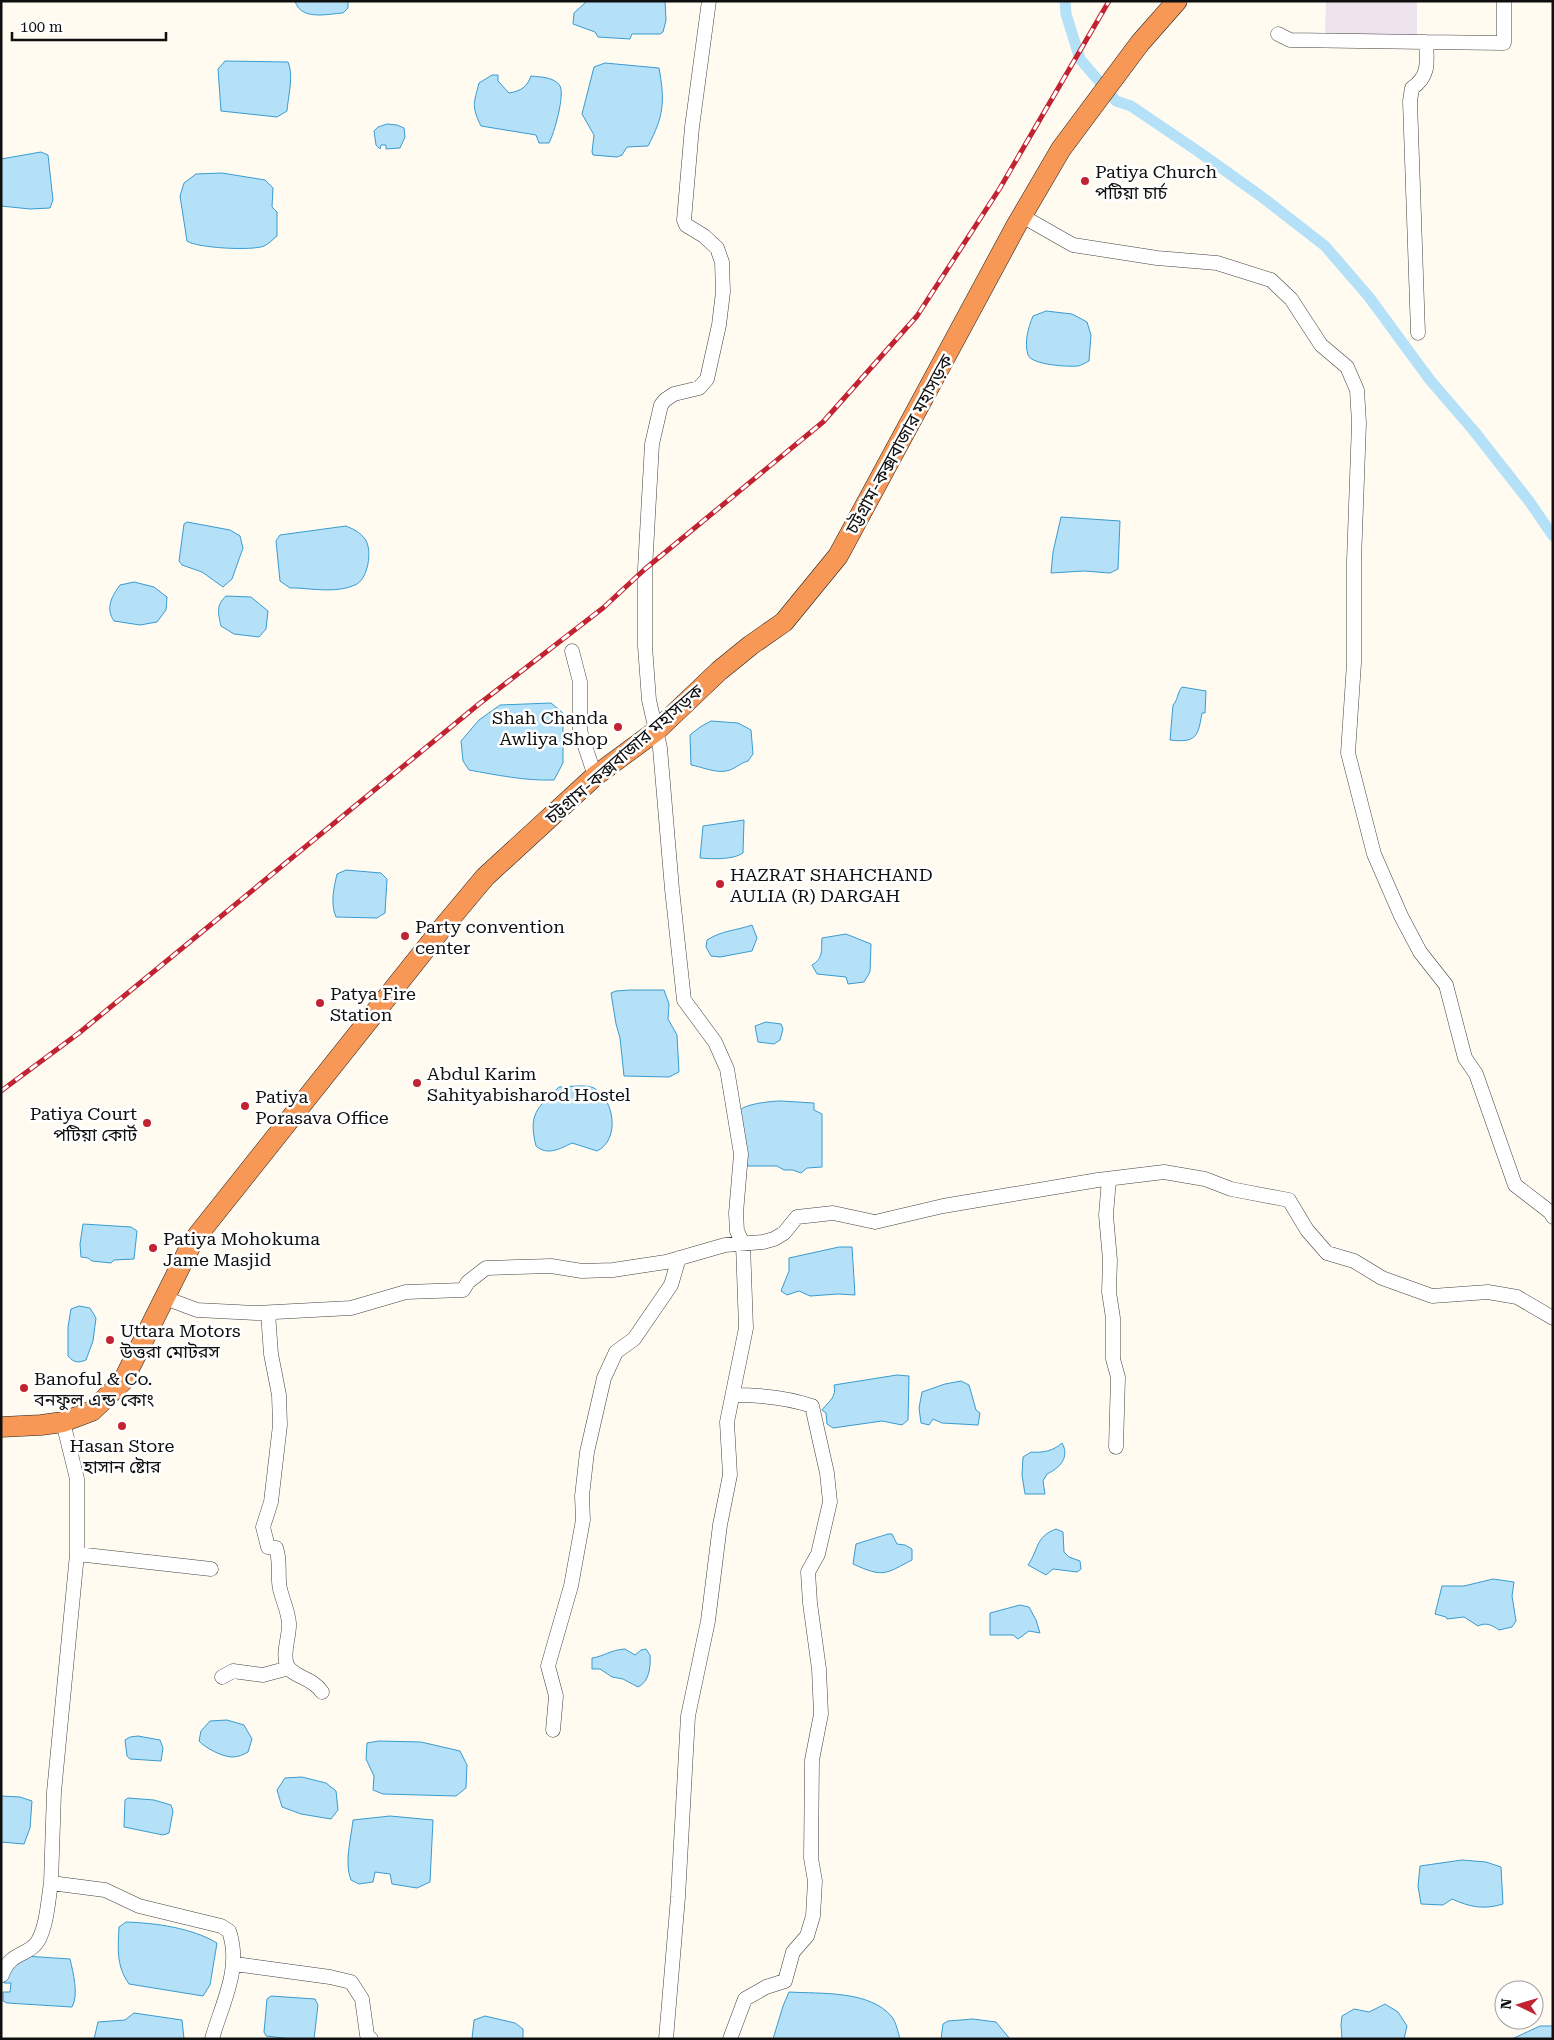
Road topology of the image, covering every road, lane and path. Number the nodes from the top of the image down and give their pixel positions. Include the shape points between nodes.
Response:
1 (709, 1) edge
2 (1177, 1) edge
3 (1504, 1) edge
4 (1278, 34) dead end
5 (1426, 42) junction
6 (1022, 216) junction
7 (1418, 333) dead end
8 (572, 651) dead end
9 (656, 731) junction
10 (596, 776) junction
11 (1109, 1179) junction
12 (1553, 1216) edge
13 (744, 1244) junction
14 (679, 1258) junction
15 (165, 1298) junction
16 (268, 1313) junction
17 (1553, 1318) edge
18 (732, 1394) junction
19 (63, 1422) junction
20 (1, 1427) edge
21 (1116, 1447) dead end
22 (77, 1554) junction
23 (211, 1569) dead end
24 (289, 1668) junction
25 (222, 1677) dead end
26 (322, 1692) dead end
27 (553, 1730) dead end
28 (51, 1883) junction
29 (235, 1964) junction
30 (2, 1974) edge
31 (212, 2039) edge
32 (371, 2039) edge
33 (666, 2039) edge
34 (730, 2039) edge

1 - 9 street via 692,127 684,220 686,225 717,248 722,262 723,292 707,379 699,388 674,394 665,400 652,444 645,569 645,646 648,700
2 - 6 highway, চট্টগ্রাম-কক্সবাজার মহাসড়ক via 1140,42 1078,124
3 - 5 street via 1504,43
4 - 5 street via 1290,40
5 - 7 street via 1428,69 1421,82 1412,88 1410,102
6 - 9 highway, চট্টগ্রাম-কক্সবাজার মহাসড়ক via 838,556 784,622 720,671
6 - 12 street via 1074,245 1157,258 1217,263 1271,280 1291,300 1321,345 1346,367 1357,390 1359,423 1354,663 1348,753 1360,805 1374,854 1401,916 1420,952 1446,985 1465,1058 1476,1074 1515,1185
8 - 10 street via 580,682 580,731
9 - 10 highway, চট্টগ্রাম-কক্সবাজার মহাসড়ক
9 - 13 street via 684,1000 715,1042 727,1069 741,1154 736,1213 737,1230
10 - 15 highway, চট্টগ্রাম-কক্সবাজার মহাসড়ক via 486,877 439,932 193,1241
11 - 13 street via 943,1206 875,1222 834,1213 797,1217 774,1240
11 - 17 street via 1164,1172 1289,1200 1307,1230 1327,1253 1354,1261 1382,1278 1432,1296 1488,1292 1517,1297
11 - 21 street via 1106,1215 1113,1359 1118,1377
13 - 14 street via 725,1244
13 - 18 street via 746,1328
14 - 16 street via 612,1270 582,1271 551,1266 486,1268 463,1290 406,1292 351,1308
14 - 27 street via 671,1285 634,1339 616,1352 604,1378 587,1452 583,1520 571,1586 548,1666 556,1696
15 - 16 street via 197,1310
15 - 19 highway, চট্টগ্রাম-কক্সবাজার মহাসড়ক via 123,1381 92,1411
16 - 24 street via 280,1424 271,1502 263,1527 266,1544 276,1548 280,1557 278,1577 290,1624 286,1662
18 - 33 street via 727,1422 730,1475 708,1622 688,1716
18 - 34 street via 764,1396 812,1406 827,1472 830,1502 818,1554 808,1572 821,1714 812,1760 814,1916 807,1936 793,1952 786,1980 745,1999
19 - 20 highway, চট্টগ্রাম-কক্সবাজার মহাসড়ক
19 - 22 street via 77,1479
22 - 23 street
22 - 28 street via 54,1792
24 - 25 street via 264,1675 233,1671
24 - 26 street via 291,1672 308,1678
28 - 29 street via 105,1890 139,1906 221,1926 230,1931
28 - 30 street via 37,1942 12,1958
29 - 31 street
29 - 32 street via 351,1982 362,1998

